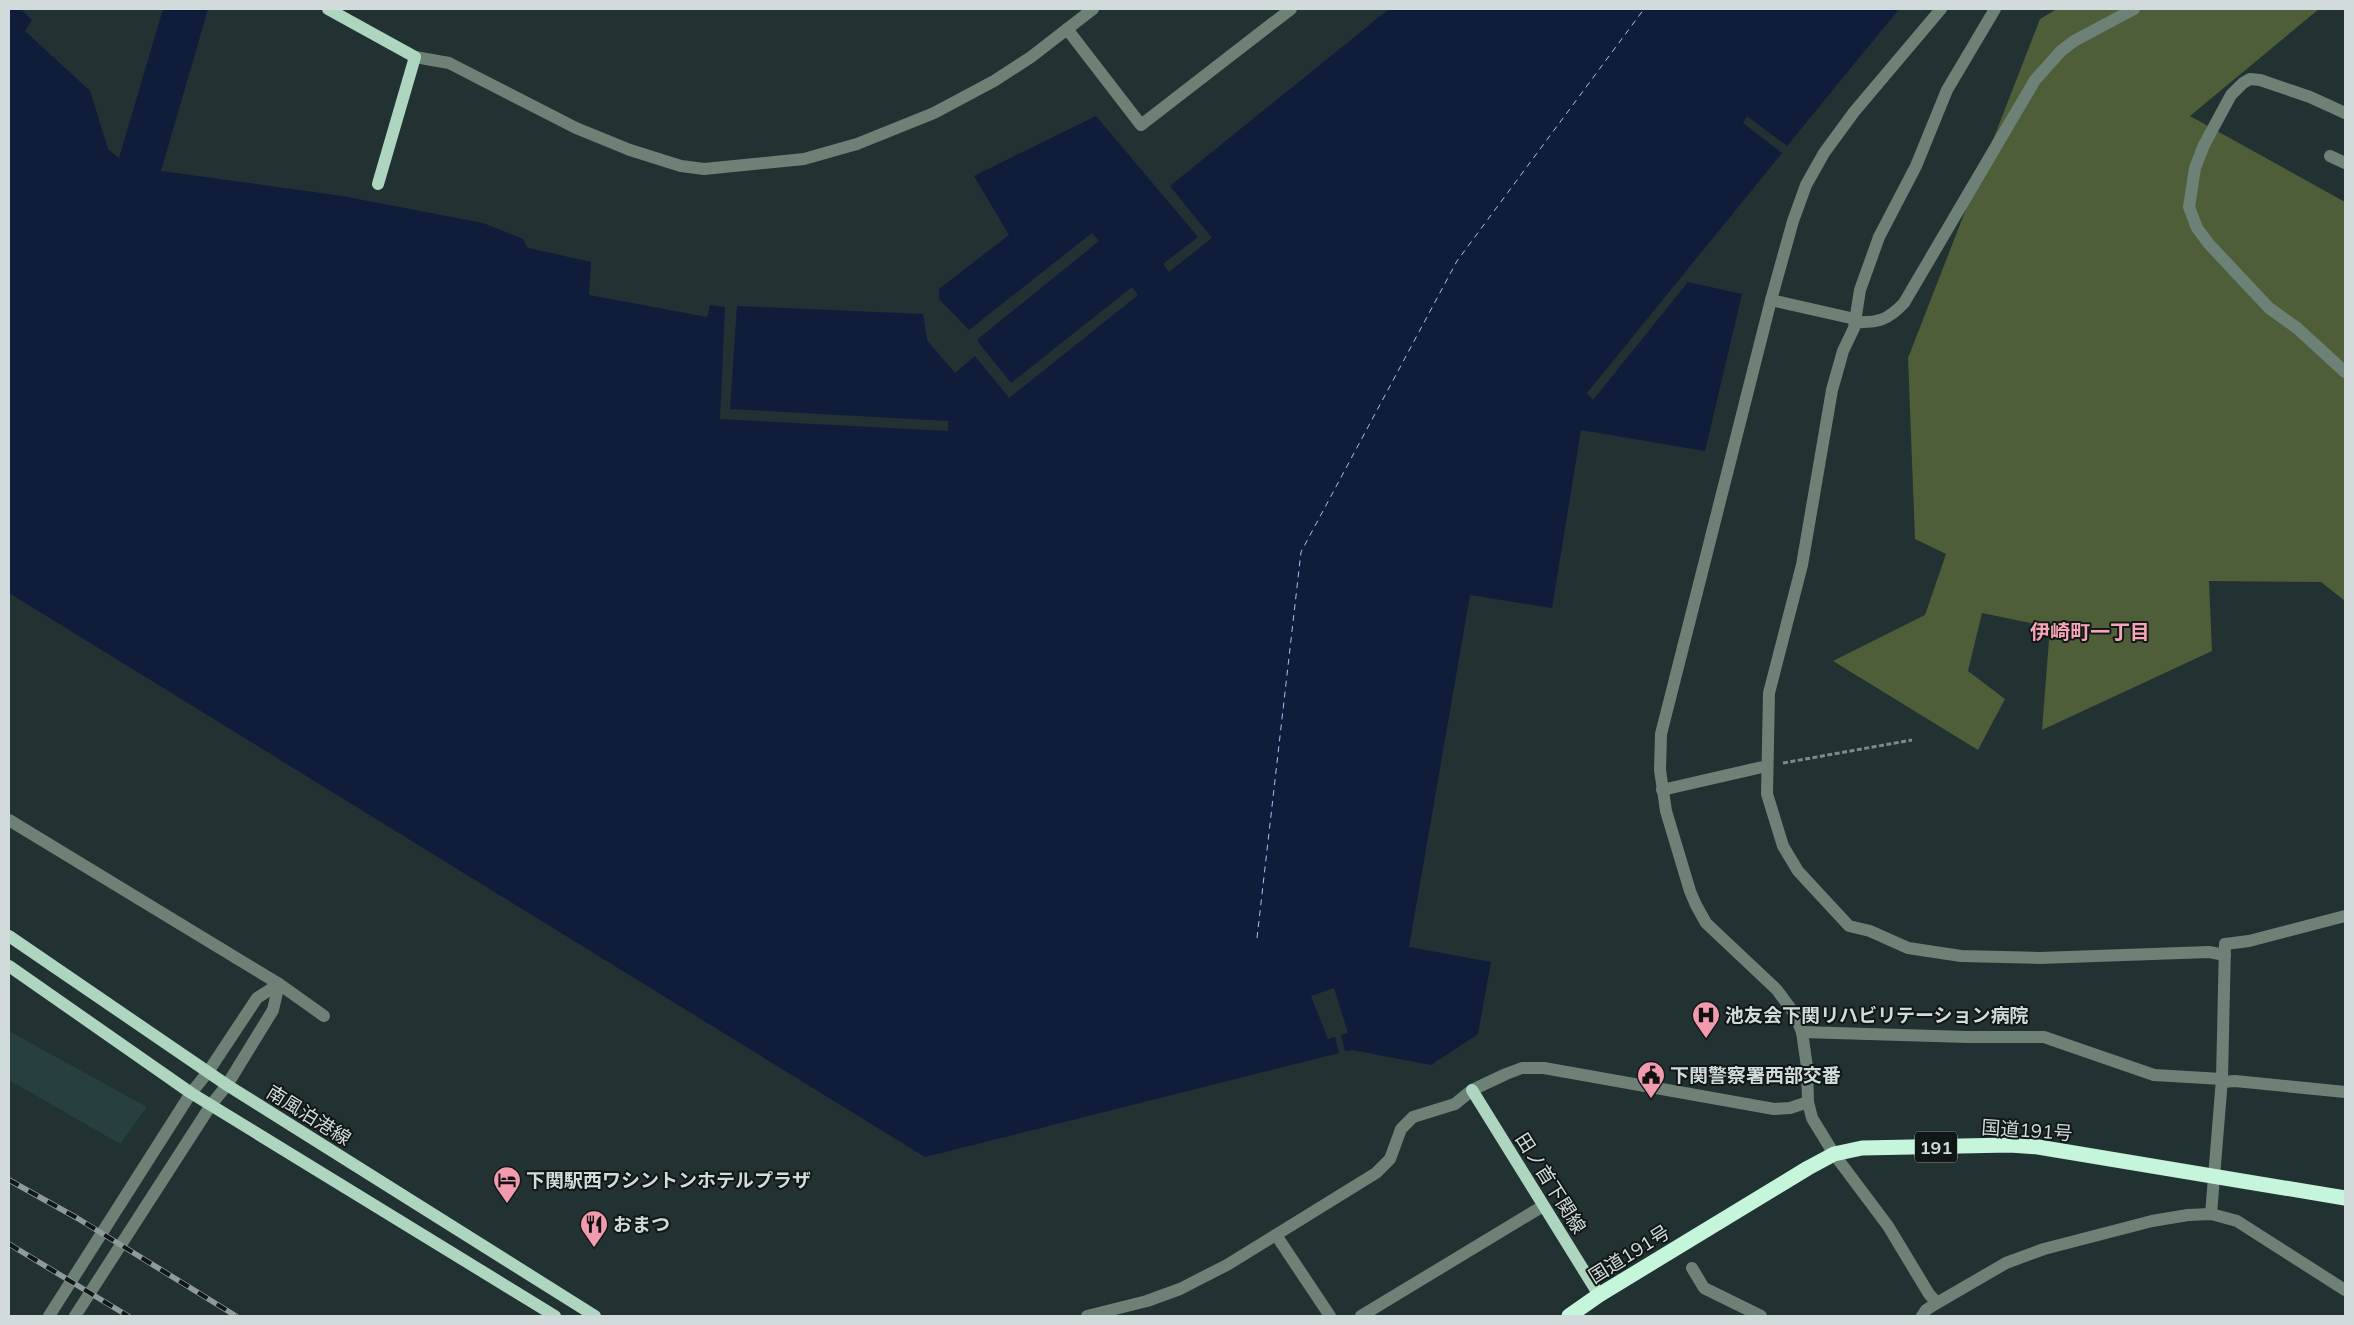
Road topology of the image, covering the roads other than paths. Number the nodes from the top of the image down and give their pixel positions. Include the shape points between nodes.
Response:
1 (328, 9) edge
2 (1093, 9) edge
3 (1291, 9) edge
4 (1941, 9) edge
5 (1995, 9) edge
6 (2134, 9) edge
7 (1067, 29) junction
8 (415, 57) junction
9 (2345, 112) edge
10 (2330, 156) dead end
11 (2345, 163) edge
12 (378, 184) dead end
13 (1771, 300) junction
14 (1855, 321) junction
15 (2345, 372) edge
16 (1768, 766) junction
17 (1662, 790) junction
18 (9, 820) edge
19 (2345, 916) edge
20 (9, 936) edge
21 (2225, 955) junction
22 (9, 966) edge
23 (279, 984) junction
24 (324, 1016) dead end
25 (1802, 1032) junction
26 (208, 1072) junction
27 (2222, 1080) junction
28 (227, 1085) junction
29 (1472, 1090) junction
30 (2345, 1092) edge
31 (191, 1093) junction
32 (1808, 1102) junction
33 (211, 1105) junction
34 (1834, 1154) junction
35 (2214, 1177) junction
36 (2345, 1198) edge
37 (1543, 1206) junction
38 (2211, 1214) junction
39 (1276, 1235) junction
40 (1692, 1268) dead end
41 (2345, 1290) edge
42 (1599, 1295) junction
43 (1937, 1303) junction
44 (48, 1316) edge
45 (75, 1316) edge
46 (555, 1316) edge
47 (595, 1316) edge
48 (1087, 1316) edge
49 (1330, 1316) edge
50 (1361, 1316) edge
51 (1569, 1316) edge
52 (1760, 1316) edge
53 (1922, 1316) edge

1 - 8 main road
2 - 7 street
3 - 7 street via 1141,125
4 - 13 street via 1854,112 1824,153 1806,185 1793,220
5 - 14 street via 1948,90 1916,166 1879,237 1860,290
6 - 14 street via 2074,41 2055,58 2036,80 1904,303 1887,318 1868,323
7 - 8 street via 994,81 934,113 858,144 804,159 704,169 681,166 630,150 576,128 449,63
8 - 12 main road
9 - 15 street via 2260,80 2250,79 2243,83 2231,95 2204,145 2189,207 2197,228 2209,244 2269,308 2297,328
10 - 11 street
13 - 14 street
13 - 17 street via 1661,734
14 - 16 street via 1832,390 1802,565 1769,693
16 - 17 street
16 - 21 street via 1767,794 1786,852 1798,871 1849,926 1870,931 1908,948 1961,956 2040,958 2209,952
17 - 25 street via 1690,891 1706,923 1786,1000
18 - 23 street
19 - 21 street via 2249,941 2225,944
20 - 26 main road, 南風泊港線
21 - 27 street
22 - 31 main road
23 - 24 street
23 - 26 street via 256,998
23 - 28 street via 273,1010
25 - 27 street via 1967,1038 2044,1037 2154,1075
25 - 32 street
26 - 28 main road, 南風泊港線
26 - 31 street
27 - 30 street
27 - 35 street
28 - 33 street
28 - 47 main road, 南風泊港線
29 - 32 street via 1522,1068 1544,1068 1774,1109
29 - 37 main road, 田ノ首下関線
29 - 39 street via 1455,1104 1406,1122 1390,1159 1376,1173
31 - 33 main road
31 - 44 street
32 - 34 street via 1812,1118
33 - 45 street
33 - 46 main road
34 - 35 highway, 国道191号 / 191 via 1862,1148 2010,1145
34 - 42 highway, 国道191号 / 191
34 - 43 street via 1888,1226
35 - 36 highway, 国道191号 / 191
35 - 38 street
37 - 42 main road, 田ノ首下関線
37 - 50 street
38 - 41 street via 2237,1221
38 - 43 street via 2152,1221 2044,1249 2006,1263
39 - 48 street via 1180,1289
39 - 49 street
40 - 52 street via 1704,1288
42 - 51 highway, 国道191号 / 191
43 - 53 street

